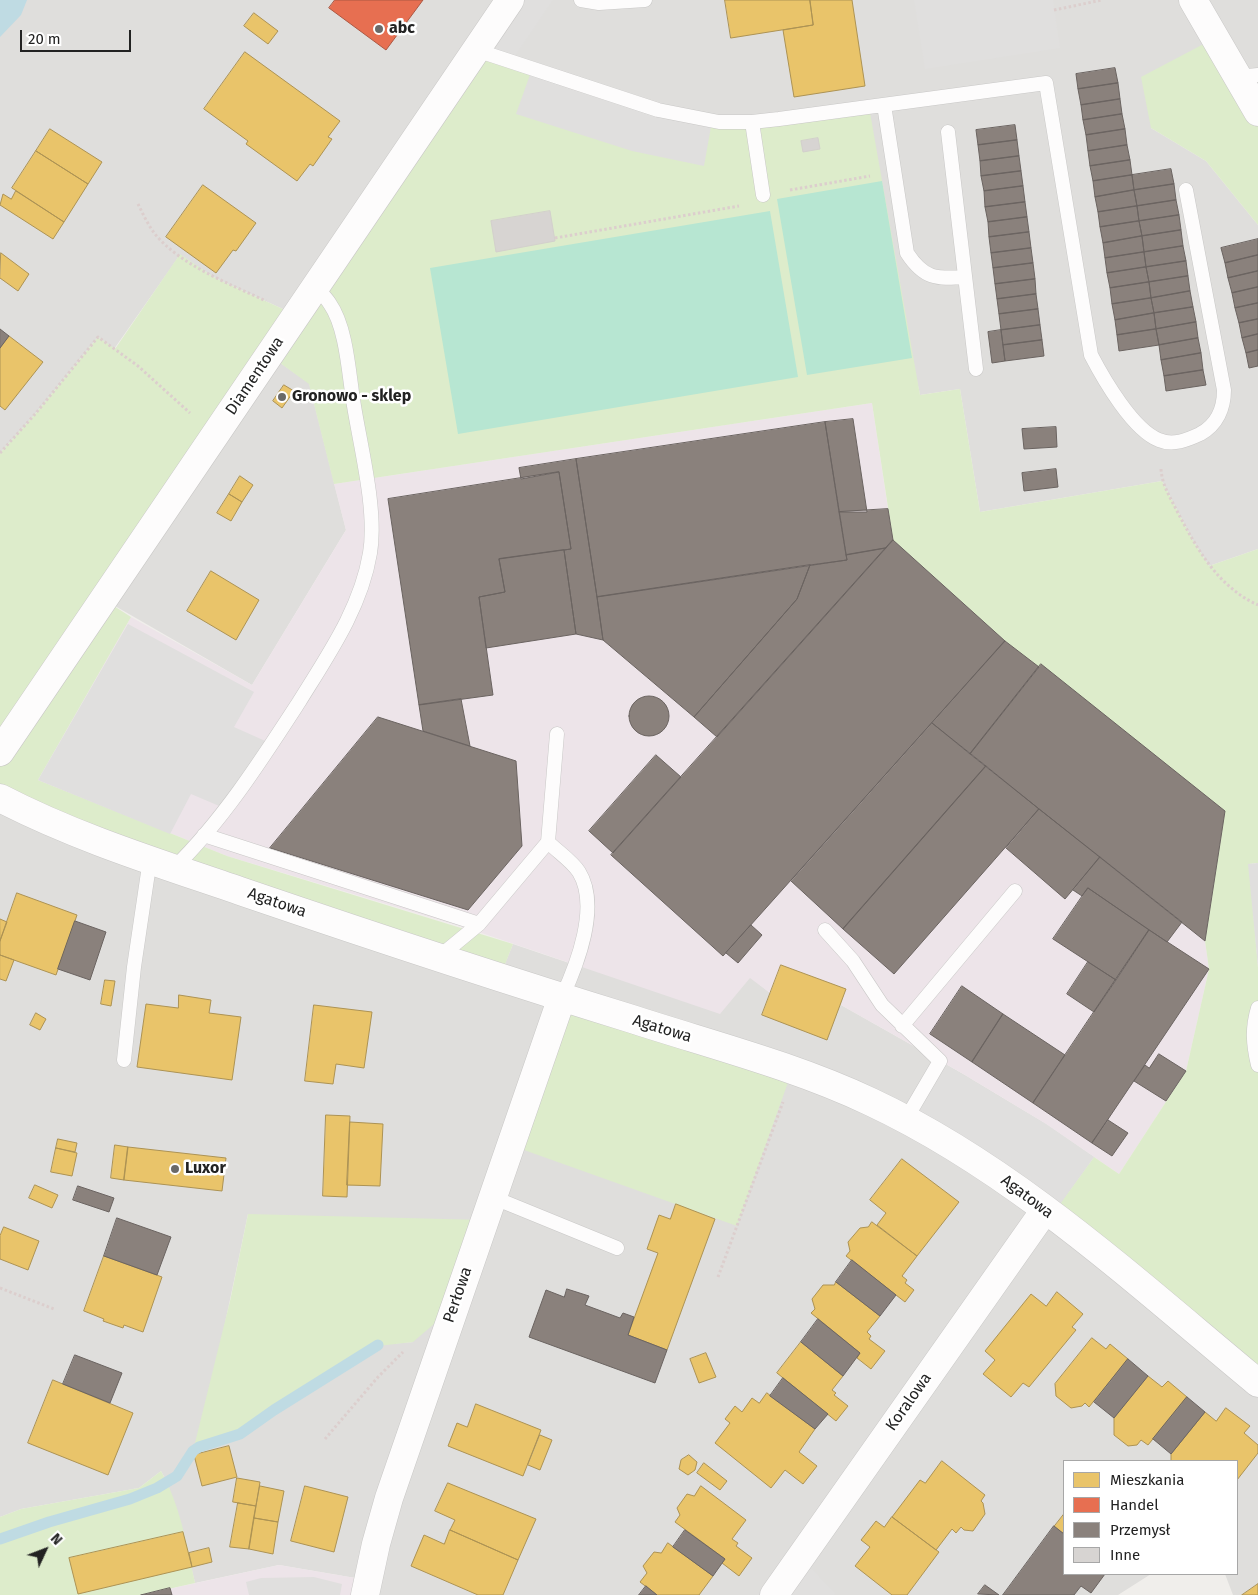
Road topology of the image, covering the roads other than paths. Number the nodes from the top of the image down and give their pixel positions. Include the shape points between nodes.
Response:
1 (510, 0) edge
2 (580, 0) edge
3 (645, 0) edge
4 (1193, 0) edge
5 (476, 50) junction
6 (1248, 76) edge
7 (884, 105) junction
8 (1258, 112) edge
9 (752, 122) junction
10 (948, 132) dead end
11 (1186, 190) dead end
12 (763, 195) road end
13 (965, 277) junction
14 (315, 287) junction
15 (976, 369) dead end
16 (558, 734) dead end
17 (0, 752) edge
18 (0, 798) edge
19 (204, 836) junction
20 (548, 842) junction
21 (162, 863) junction
22 (1015, 891) dead end
23 (479, 924) junction
24 (825, 930) dead end
25 (439, 957) junction
26 (562, 997) junction
27 (1258, 1008) edge
28 (902, 1026) junction
29 (124, 1060) dead end
30 (1258, 1065) edge
31 (906, 1119) junction
32 (492, 1197) junction
33 (1045, 1210) junction
34 (617, 1248) dead end
35 (1258, 1383) edge
36 (365, 1595) edge
37 (774, 1595) edge

1 - 5 street, Diamentowa
2 - 3 lane via 599,3
4 - 6 street
5 - 9 lane via 649,108 700,119
5 - 14 street, Diamentowa
6 - 8 street
7 - 9 lane
7 - 11 lane via 1046,83 1091,354 1145,432 1160,441 1174,443 1205,431 1215,422 1224,402
7 - 13 lane via 907,253 925,274 939,278
9 - 12 lane
10 - 13 lane
13 - 15 lane
14 - 17 street, Diamentowa
14 - 19 lane via 330,303 342,334 366,479 372,528 370,552 364,580 342,632 272,744
16 - 20 lane
18 - 21 street, Agatowa via 40,818
19 - 21 lane
19 - 23 lane
20 - 23 lane
20 - 26 lane via 578,872 586,894 586,924 580,950
21 - 25 street, Agatowa
21 - 29 lane via 134,968
22 - 28 lane
23 - 25 lane
24 - 28 lane via 840,944 882,1005
25 - 26 street, Agatowa
26 - 31 street, Agatowa via 841,1088
26 - 32 street, Perłowa
27 - 30 lane via 1253,1042
28 - 31 lane via 940,1061
31 - 33 street, Agatowa via 991,1170
32 - 34 lane
32 - 36 street, Perłowa via 389,1498
33 - 35 street, Agatowa
33 - 37 street, Koralowa

